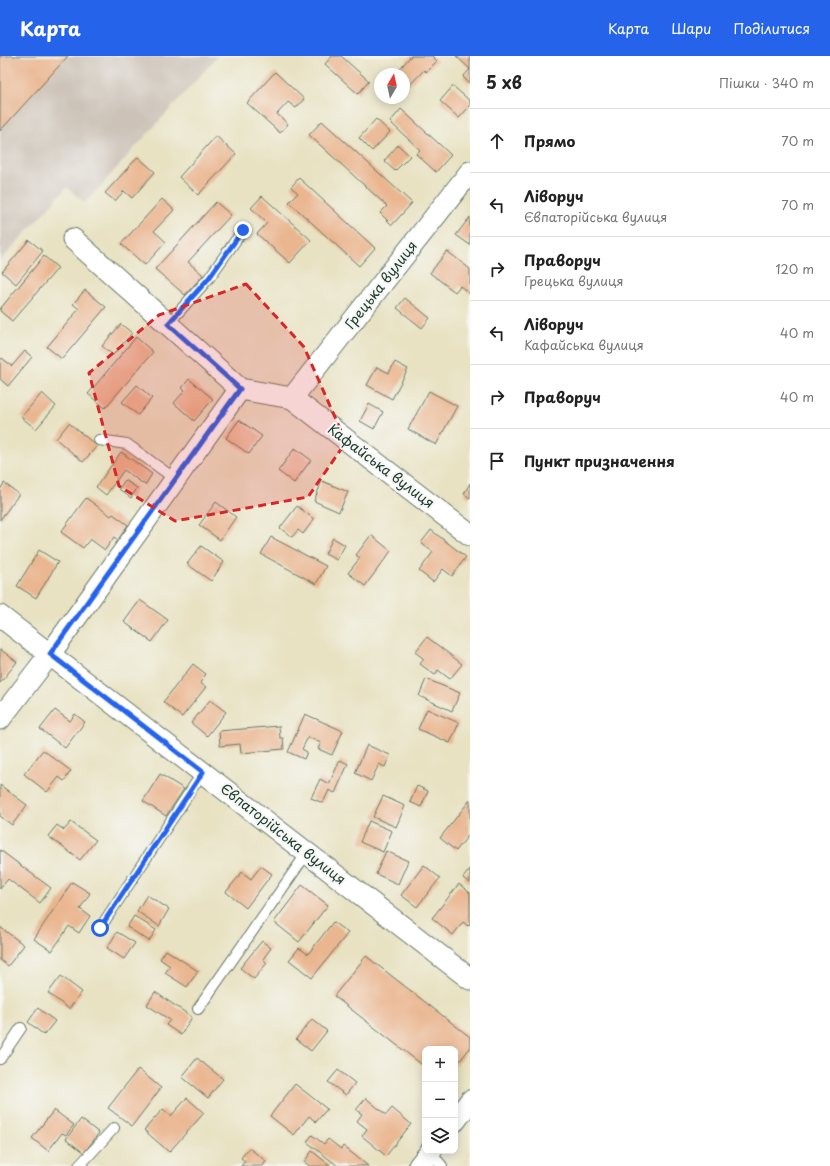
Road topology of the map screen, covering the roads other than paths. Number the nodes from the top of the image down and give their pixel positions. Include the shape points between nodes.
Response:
1 (470, 172) edge
2 (243, 230) dead end
3 (73, 239) dead end
4 (168, 324) junction
5 (240, 389) junction
6 (292, 398) junction
7 (99, 440) dead end
8 (175, 479) junction
9 (470, 535) edge
10 (0, 616) edge
11 (50, 654) junction
12 (0, 719) edge
13 (203, 772) junction
14 (307, 853) junction
15 (100, 928) dead end
16 (470, 979) edge
17 (198, 1009) dead end
18 (20, 1028) dead end
19 (0, 1059) edge
20 (470, 1102) edge
21 (457, 1118) edge
22 (114, 1128) dead end
23 (79, 1166) edge

1 - 6 street, Грецька вулиця
2 - 4 lane via 209,278
3 - 4 street
4 - 5 street
5 - 6 street
5 - 8 street
6 - 9 street, Кафайська вулиця
7 - 8 lane via 126,444
8 - 11 street
10 - 11 street, Євпаторійська вулиця
11 - 12 street
11 - 13 street, Євпаторійська вулиця
13 - 14 street, Євпаторійська вулиця
13 - 15 lane
14 - 16 street, Євпаторійська вулиця
14 - 17 lane
18 - 19 lane
20 - 21 street
22 - 23 lane

